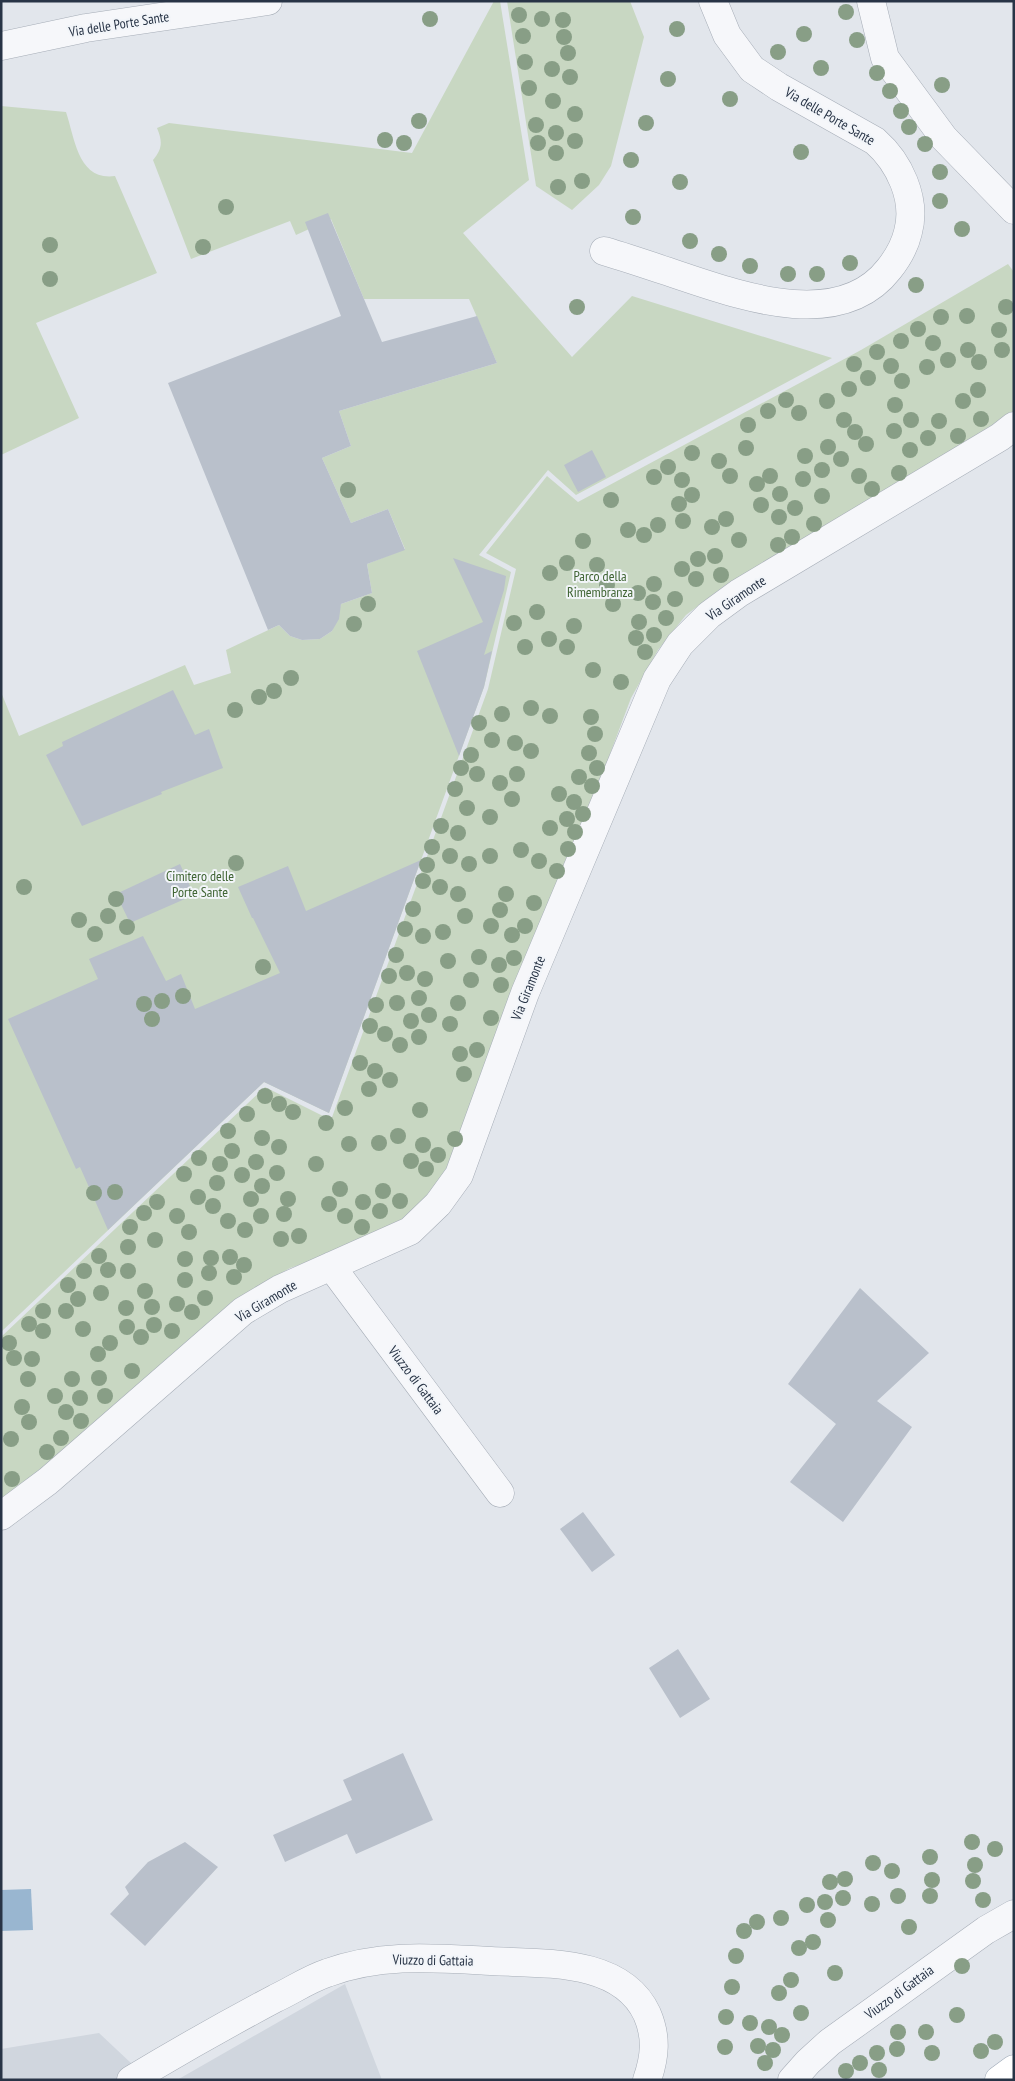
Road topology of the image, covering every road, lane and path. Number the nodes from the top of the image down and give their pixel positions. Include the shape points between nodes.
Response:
1 (268, 1) edge
2 (713, 1) edge
3 (871, 1) edge
4 (1, 46) edge
5 (1014, 210) edge
6 (604, 251) dead end
7 (1014, 426) edge
8 (332, 1266) junction
9 (500, 1493) dead end
10 (1, 1516) edge
11 (1014, 1914) edge
12 (1014, 2069) edge
13 (131, 2080) edge
14 (646, 2080) edge
15 (792, 2080) edge
16 (999, 2080) edge

1 - 4 street, Via delle Porte Sante via 86,28
2 - 6 street, Via delle Porte Sante via 727,35 752,69 887,151 896,164 908,196 910,218 901,250 895,262 872,287 843,300 816,305 732,293
3 - 5 street via 885,58 944,138
7 - 8 street, Via Giramonte via 739,593 709,615 680,644 657,679 525,993 459,1175 438,1204 410,1231
8 - 9 street, Viuzzo di Gattaia
8 - 10 street, Via Giramonte via 243,1310 48,1481
11 - 15 street, Viuzzo di Gattaia via 830,2042
12 - 16 main road
13 - 14 street, Viuzzo di Gattaia via 238,2018 325,1973 360,1963 414,1957 567,1965 614,1980 643,2005 653,2027 655,2046

